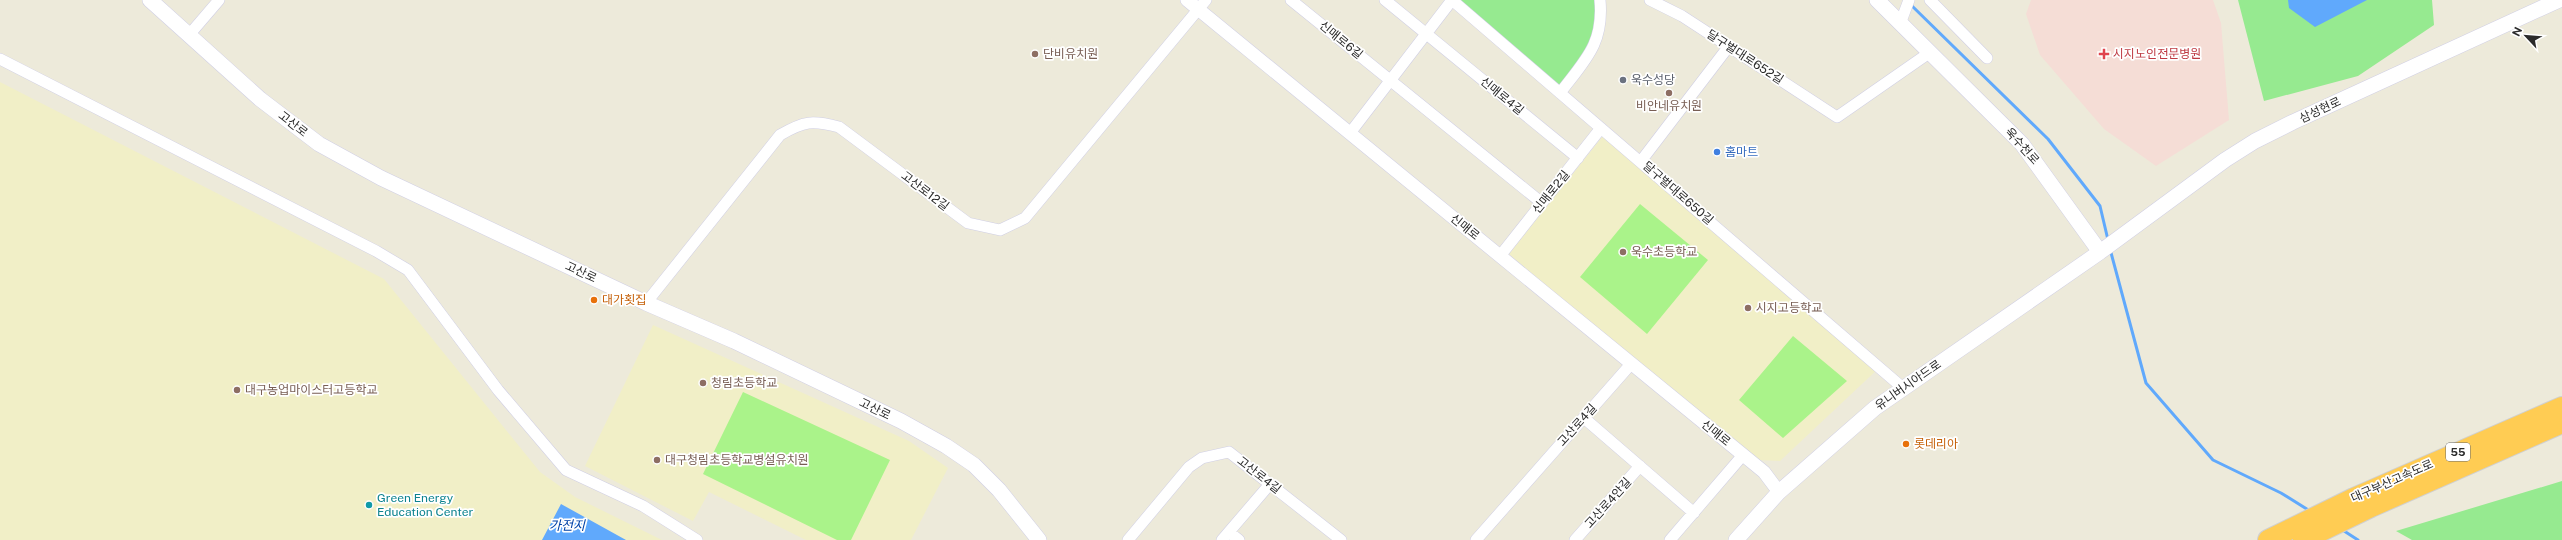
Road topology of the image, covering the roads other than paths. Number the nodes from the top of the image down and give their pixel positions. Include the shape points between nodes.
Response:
1 (150, 0) edge
2 (218, 0) edge
3 (1187, 0) edge
4 (1291, 0) edge
5 (1385, 0) edge
6 (1452, 0) edge
7 (1600, 0) edge
8 (1650, 0) edge
9 (1877, 0) edge
10 (1909, 0) edge
11 (1930, 0) edge
12 (2559, 0) edge
13 (1201, 4) edge
14 (1900, 24) junction
15 (1426, 34) junction
16 (189, 35) junction
17 (1729, 46) junction
18 (1929, 53) junction
19 (1986, 58) dead end
20 (0, 59) edge
21 (1391, 80) junction
22 (1560, 93) junction
23 (1602, 128) junction
24 (1350, 133) junction
25 (1578, 158) junction
26 (1641, 161) junction
27 (1542, 203) junction
28 (2100, 252) junction
29 (1500, 256) junction
30 (646, 303) junction
31 (1631, 364) junction
32 (1903, 388) junction
33 (2562, 407) edge
34 (1584, 418) junction
35 (2562, 423) edge
36 (1743, 455) junction
37 (1640, 466) junction
38 (1270, 484) junction
39 (1779, 492) junction
40 (2362, 502) junction
41 (1694, 513) junction
42 (2301, 535) edge
43 (1225, 536) edge
44 (697, 540) edge
45 (1039, 540) edge
46 (1128, 540) edge
47 (1239, 540) edge
48 (1341, 540) edge
49 (1476, 540) edge
50 (1575, 540) edge
51 (1670, 540) edge
52 (1736, 540) edge
53 (2268, 540) edge

1 - 16 main road, 고산로
2 - 16 street
3 - 13 street, 신매로
4 - 21 street, 신매로6길
5 - 15 street
6 - 15 street
6 - 22 street, 달구벌대로650길
7 - 22 street via 1602,18 1596,44
8 - 17 street, 달구벌대로652길 via 1682,16
9 - 14 main road, 욱수천로
10 - 14 street
11 - 19 street
12 - 28 main road, 삼성현로 via 2255,141 2225,160
13 - 24 street, 신매로
13 - 30 street, 고산로12길 via 1025,218 1000,230 968,223 839,127 817,121 798,124 780,135
14 - 18 main road, 욱수천로
15 - 21 street
15 - 25 street, 신매로4길
16 - 30 main road, 고산로 via 260,99 319,144 381,178
17 - 18 street, 달구벌대로652길 via 1837,117
17 - 26 street
18 - 28 main road, 욱수천로 via 2022,144
20 - 44 street via 376,251 408,270 498,390 566,470 644,506
21 - 24 street
21 - 27 street
22 - 23 street, 달구벌대로650길
23 - 25 street, 신매로2길
23 - 26 street, 달구벌대로650길
24 - 29 street, 신매로
25 - 27 street, 신매로2길
26 - 32 street, 달구벌대로650길
27 - 29 street, 신매로2길
28 - 32 main road, 유니버시아드로
29 - 31 street, 신매로
30 - 45 main road, 고산로 via 741,344 901,421 946,446 984,475
31 - 34 street, 고산로4길
31 - 36 street, 신매로
32 - 39 main road, 유니버시아드로 via 1875,408
33 - 40 highway, 대구부산고속도로 / 55
34 - 37 street, 고산로4안길
34 - 49 street, 고산로4길
35 - 40 highway, 대구부산고속도로 / 55
36 - 39 street, 신매로 via 1764,472
36 - 41 street
37 - 41 street, 고산로4안길
37 - 50 street, 고산로4안길
38 - 43 street
38 - 46 street, 고산로4길 via 1229,452 1202,458 1189,467
38 - 48 street, 고산로4길
39 - 52 main road, 유니버시아드로
40 - 42 highway, 대구부산고속도로 / 55
41 - 51 street
42 - 53 highway, 대구부산고속도로 / 55
43 - 47 street

